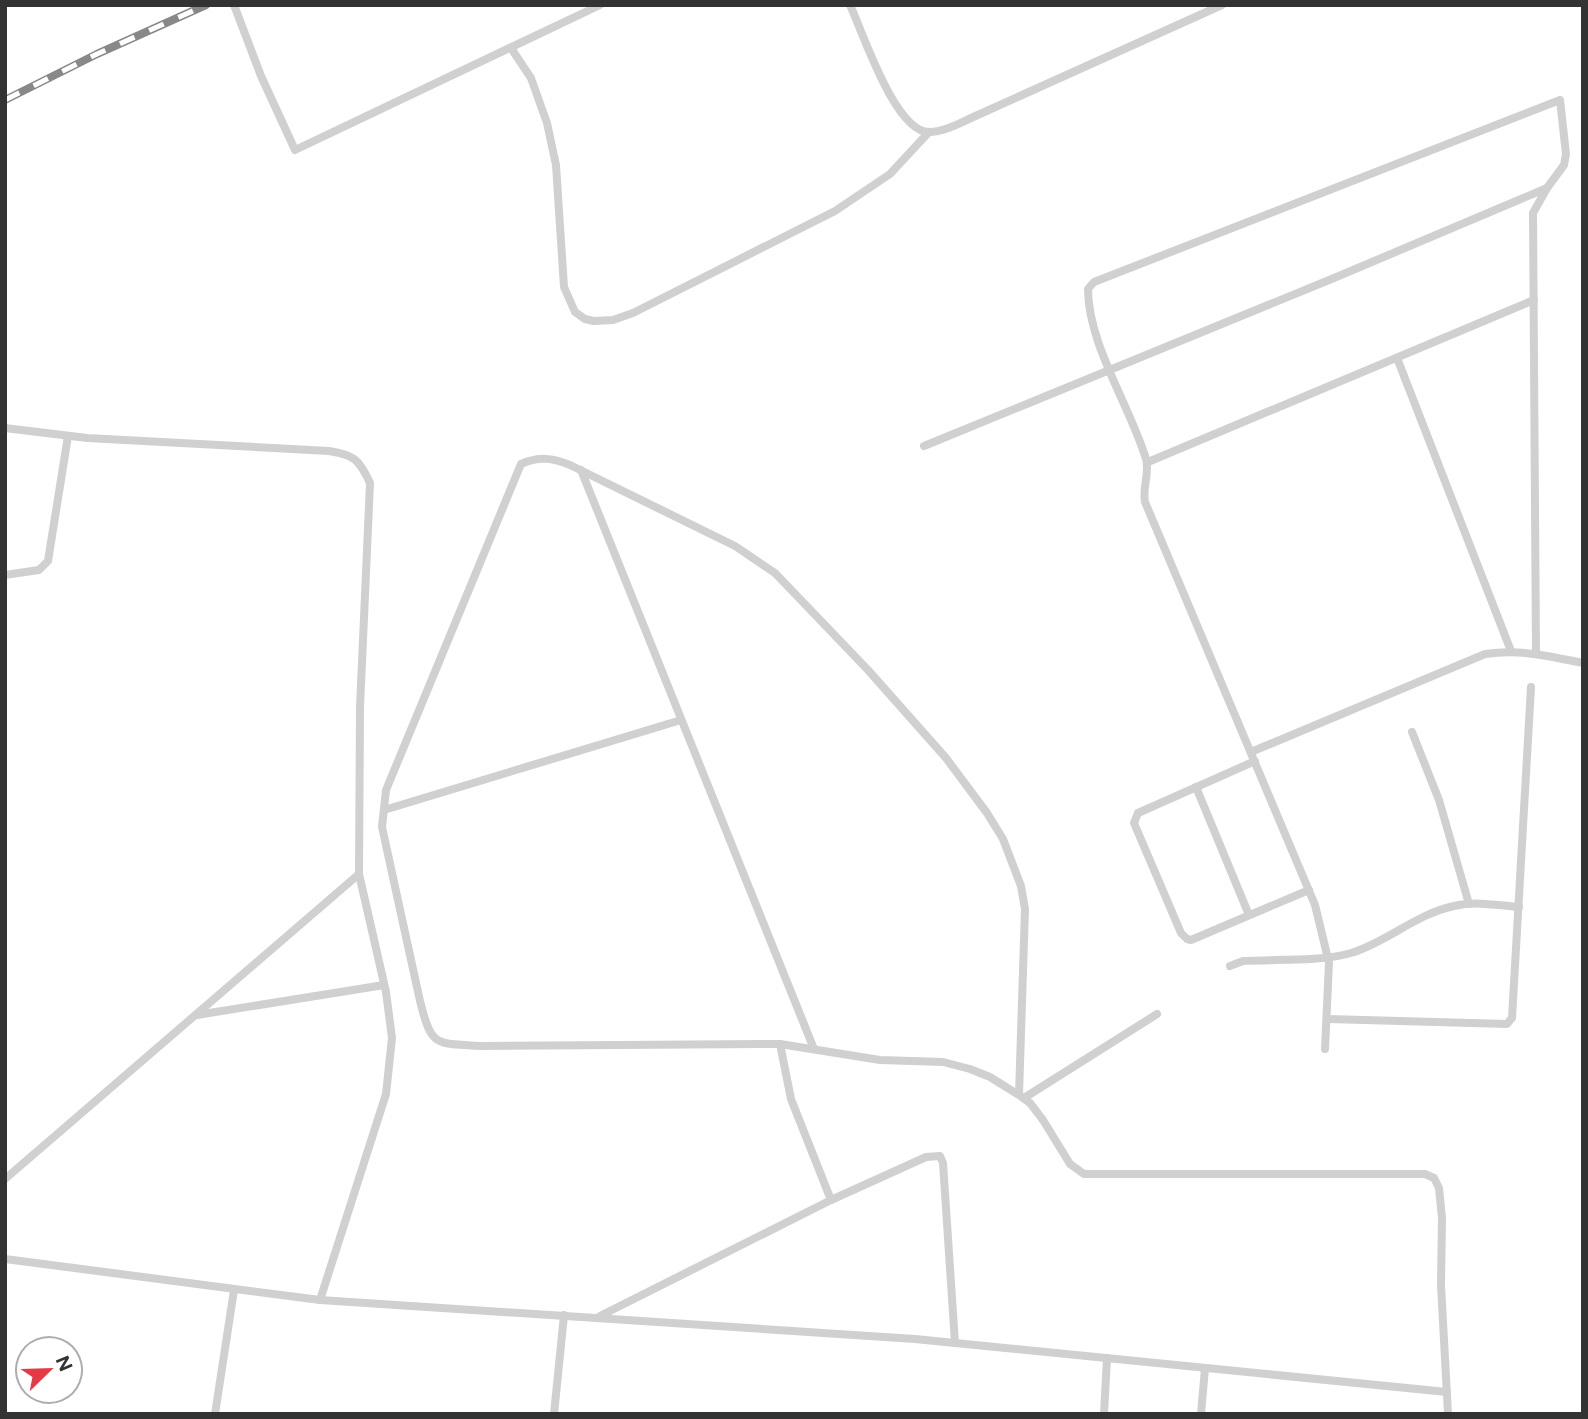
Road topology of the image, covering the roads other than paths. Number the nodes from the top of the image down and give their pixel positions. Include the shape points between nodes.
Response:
1 (234, 5) edge
2 (600, 5) edge
3 (850, 5) edge
4 (1222, 5) edge
5 (511, 48) junction
6 (929, 132) junction
7 (1548, 188) junction
8 (1534, 300) junction
9 (1397, 358) junction
10 (1111, 370) junction
11 (5, 428) edge
12 (68, 436) junction
13 (924, 446) dead end
14 (1148, 463) junction
15 (581, 470) junction
16 (5, 575) edge
17 (1511, 651) junction
18 (1536, 653) junction
19 (1583, 663) edge
20 (1531, 687) dead end
21 (681, 720) junction
22 (1412, 732) dead end
23 (1253, 757) junction
24 (1196, 787) junction
25 (384, 810) junction
26 (359, 874) junction
27 (1309, 890) junction
28 (1469, 904) junction
29 (1518, 907) junction
30 (1249, 915) junction
31 (1328, 957) junction
32 (1230, 967) dead end
33 (384, 985) junction
34 (1157, 1014) dead end
35 (197, 1015) junction
36 (1328, 1019) junction
37 (780, 1044) junction
38 (814, 1049) junction
39 (1325, 1049) dead end
40 (1021, 1097) junction
41 (5, 1179) edge
42 (831, 1200) junction
43 (5, 1259) edge
44 (234, 1290) junction
45 (320, 1300) junction
46 (564, 1315) junction
47 (598, 1317) junction
48 (955, 1343) junction
49 (1107, 1358) junction
50 (1205, 1368) junction
51 (1447, 1392) junction
52 (215, 1414) edge
53 (554, 1414) edge
54 (1104, 1414) edge
55 (1201, 1414) edge
56 (1448, 1414) edge

1 - 5 lane via 295,150
2 - 5 lane
3 - 6 lane via 897,108 916,129
4 - 6 lane via 971,118
5 - 6 lane via 531,78 547,123 556,165 564,287 575,312 594,321 633,313 835,211 890,174
7 - 8 lane via 1533,213
7 - 10 lane
7 - 10 lane via 1566,154 1560,100 1094,282 1088,289 1093,327
8 - 9 lane
8 - 18 lane
9 - 14 lane
9 - 17 lane
10 - 13 lane
10 - 14 lane
11 - 12 lane
12 - 16 lane via 48,561 39,570
12 - 26 lane via 329,451 349,454 362,464 370,483 359,707
14 - 23 lane via 1145,502
15 - 21 lane
15 - 25 lane via 553,458 521,464 386,790
15 - 40 lane via 735,546 775,573 946,758 987,813 1013,862 1025,909
17 - 18 lane
17 - 23 lane via 1485,654
18 - 19 lane
20 - 29 lane
21 - 25 lane
21 - 38 lane
22 - 28 lane via 1439,800
23 - 24 lane
23 - 27 lane
24 - 30 lane
24 - 30 lane via 1138,813 1135,823 1186,940
25 - 37 lane via 382,828 420,1001 426,1026 440,1044
26 - 33 lane
26 - 35 lane
27 - 30 lane
27 - 31 lane
28 - 29 lane
28 - 31 lane via 1430,913 1353,952
29 - 36 lane via 1512,1018 1507,1024
31 - 32 lane via 1243,961
31 - 36 lane
33 - 35 lane
33 - 45 lane via 392,1038 386,1094
34 - 40 lane
35 - 41 lane
36 - 39 lane
37 - 38 lane
37 - 42 lane via 791,1099
38 - 40 lane via 880,1060 943,1062 990,1077
40 - 51 lane via 1043,1120 1070,1164 1084,1174 1399,1173 1434,1178 1442,1218
42 - 47 lane
42 - 48 lane via 926,1157 940,1156
43 - 44 lane
44 - 45 lane
44 - 52 lane
45 - 46 lane
46 - 47 lane
46 - 53 lane
47 - 48 lane
48 - 49 lane
49 - 50 lane
49 - 54 lane
50 - 51 lane
50 - 55 lane
51 - 56 lane

